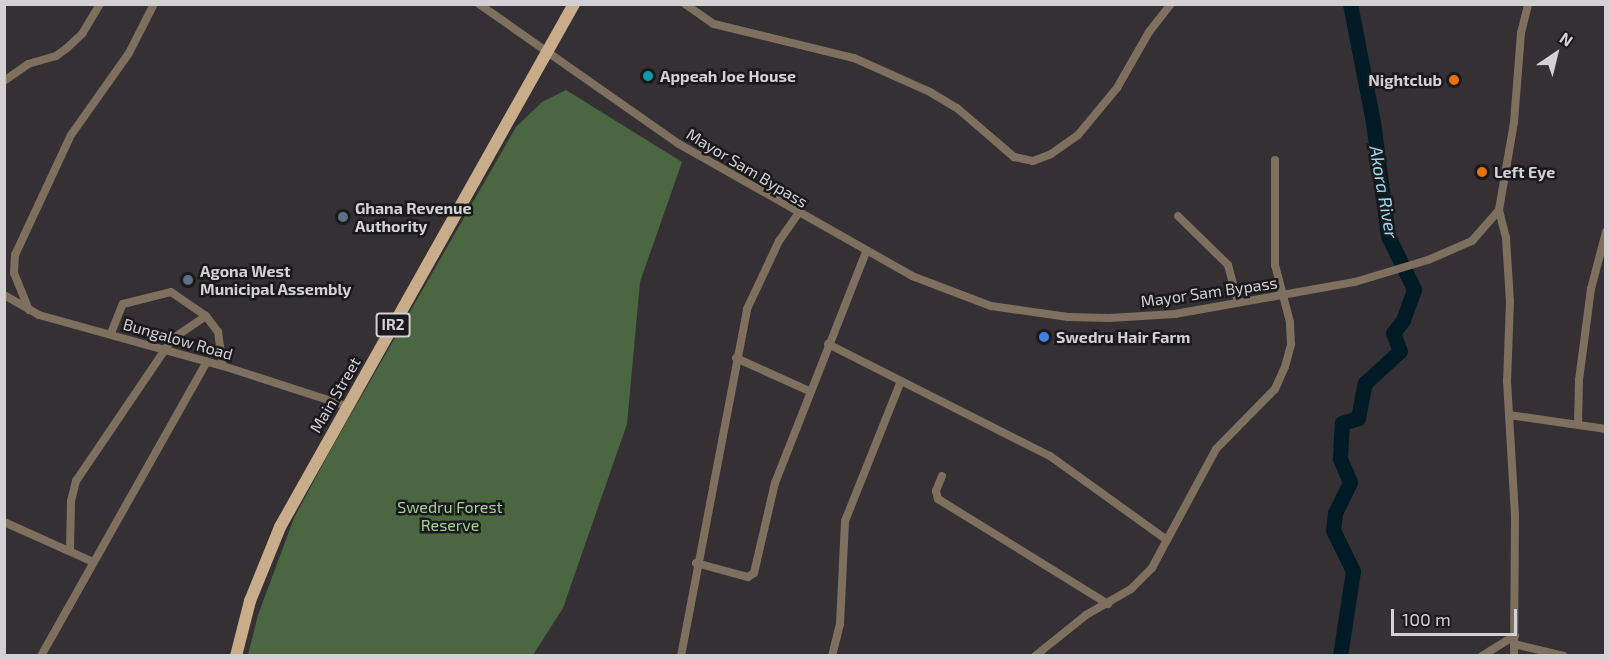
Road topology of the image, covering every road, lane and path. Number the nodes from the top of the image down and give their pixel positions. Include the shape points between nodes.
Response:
1 (154, 4) edge
2 (479, 4) edge
3 (574, 4) edge
4 (685, 4) edge
5 (1171, 4) edge
6 (1528, 4) edge
7 (98, 5) edge
8 (547, 51) junction
9 (4, 81) edge
10 (1275, 160) dead end
11 (1499, 210) junction
12 (798, 214) junction
13 (1178, 216) dead end
14 (1605, 232) edge
15 (866, 252) junction
16 (4, 295) edge
17 (1283, 296) junction
18 (1238, 302) junction
19 (29, 310) junction
20 (206, 316) junction
21 (111, 333) junction
22 (828, 344) junction
23 (165, 350) junction
24 (736, 358) junction
25 (207, 361) junction
26 (223, 366) junction
27 (900, 381) junction
28 (809, 391) junction
29 (347, 406) junction
30 (1509, 415) junction
31 (1578, 424) junction
32 (1605, 429) edge
33 (942, 476) dead end
34 (4, 522) edge
35 (1167, 540) junction
36 (70, 550) junction
37 (92, 561) junction
38 (696, 563) junction
39 (1108, 604) junction
40 (1515, 635) junction
41 (1514, 644) junction
42 (41, 656) edge
43 (236, 656) edge
44 (681, 656) edge
45 (832, 656) edge
46 (1035, 656) edge
47 (1482, 656) edge
48 (1514, 656) edge
49 (1564, 656) edge

1 - 19 street via 129,53 72,135 15,255 14,273
2 - 8 street, Mayor Sam Bypass
3 - 8 main road, Main Street / IR2
4 - 5 street via 714,24 854,58 908,82 957,108 1014,157 1032,161 1051,154 1078,135 1117,88 1149,32
6 - 11 street
7 - 9 street via 82,34 67,48 56,56 28,64
8 - 12 street, Mayor Sam Bypass via 679,144
8 - 29 main road, Main Street / IR2
10 - 17 street via 1274,248
11 - 17 street, Mayor Sam Bypass via 1472,241 1415,264 1355,282
11 - 30 street via 1508,263
12 - 15 street, Mayor Sam Bypass
12 - 24 street via 765,267 747,309
13 - 18 street via 1228,265
14 - 31 street via 1591,289 1579,380
15 - 18 street, Mayor Sam Bypass via 951,293 990,306 1030,312 1109,318 1175,314
15 - 22 street
16 - 19 street, Bungalow Road
17 - 18 street, Mayor Sam Bypass
17 - 35 street via 1291,344 1275,389 1216,449
19 - 21 street, Bungalow Road
20 - 21 street via 171,292 162,291 123,304
20 - 23 street via 180,331
20 - 26 street via 218,332
21 - 23 street, Bungalow Road
22 - 27 street
22 - 28 street
23 - 25 street, Bungalow Road
23 - 36 street via 76,481 71,501
24 - 28 street
24 - 38 street via 722,447
25 - 26 street, Bungalow Road
25 - 37 street
26 - 29 street, Bungalow Road
27 - 35 street via 1050,456
27 - 45 street via 845,521 840,624
28 - 38 street via 766,511 754,573 748,578
29 - 43 main road, Main Street / IR2 via 270,548 250,601
30 - 31 street
30 - 40 street via 1515,515
31 - 32 street
33 - 39 street via 936,491 938,499
34 - 36 street
35 - 39 street via 1152,568
36 - 37 street
37 - 42 street
38 - 44 street
39 - 46 street via 1086,615
40 - 41 street
40 - 47 street
41 - 48 street
41 - 49 street

